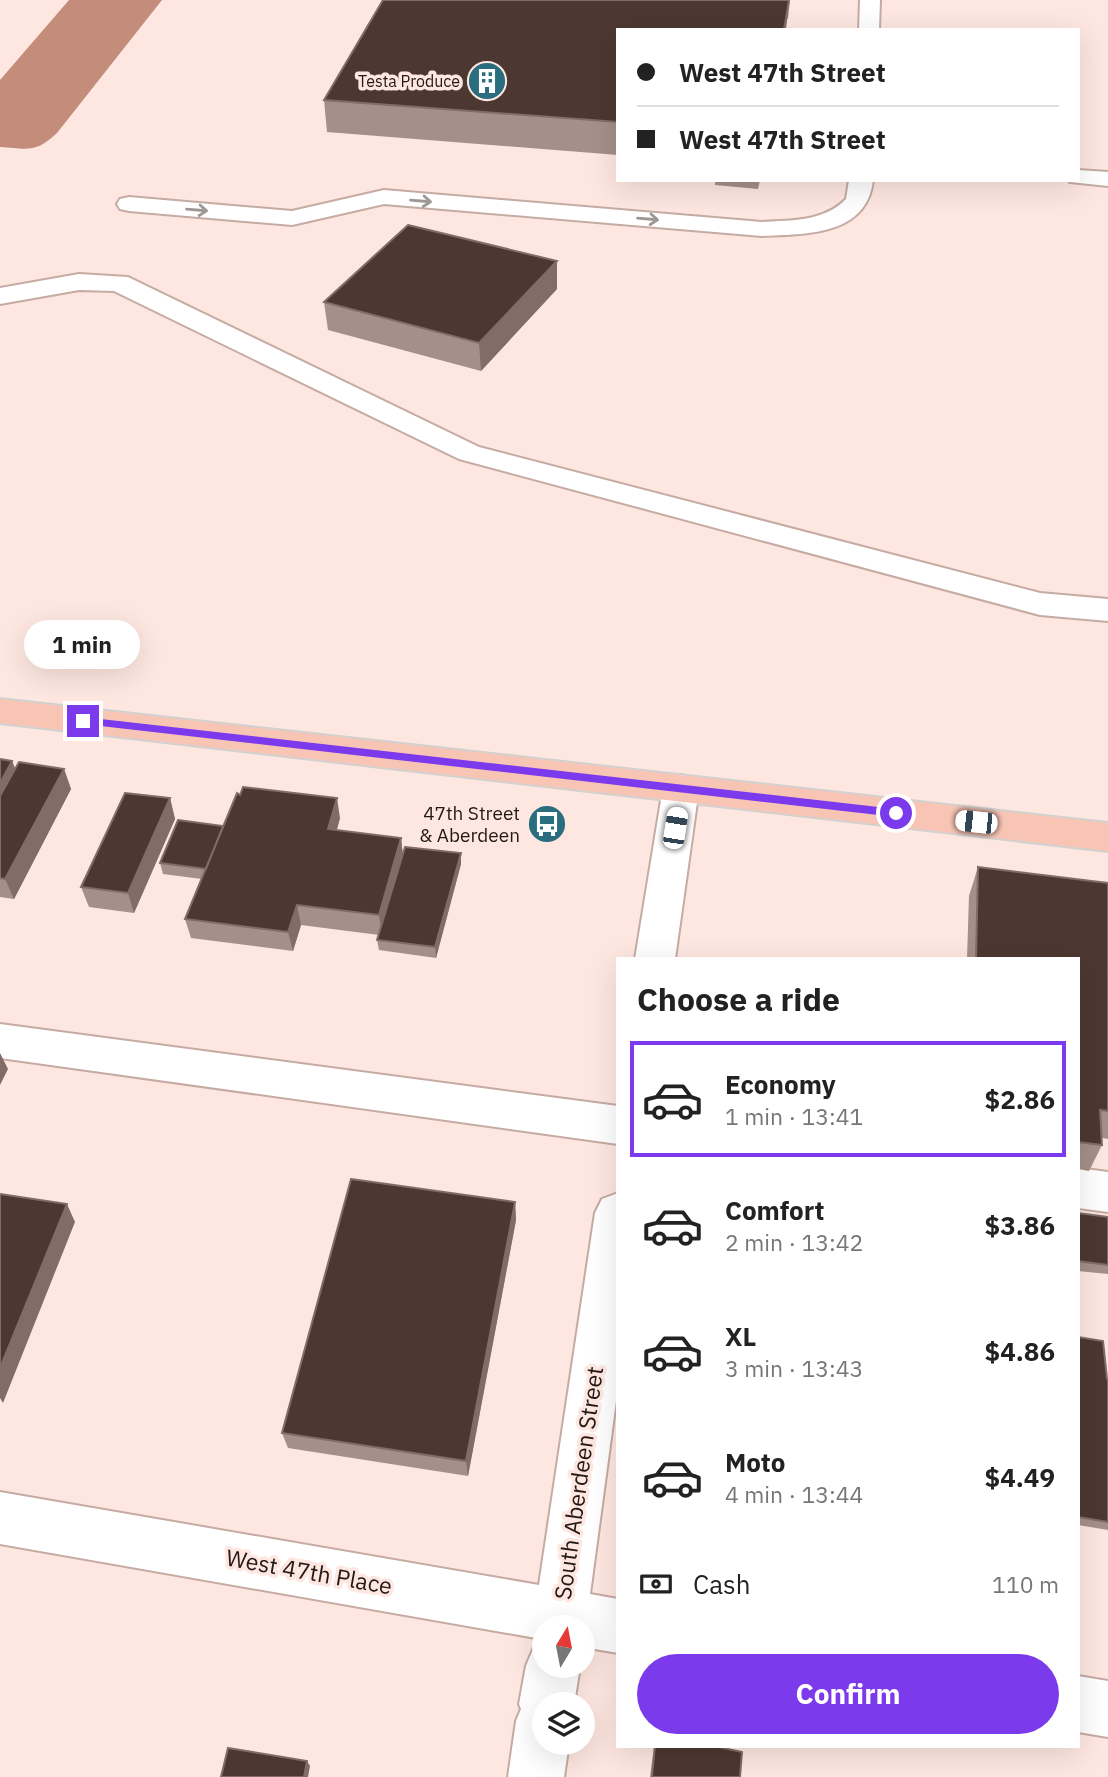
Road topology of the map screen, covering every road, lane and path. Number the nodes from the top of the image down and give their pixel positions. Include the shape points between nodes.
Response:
1 (870, 0) edge
2 (869, 28) edge
3 (1080, 177) edge
4 (1108, 179) edge
5 (861, 182) edge
6 (129, 204) dead end
7 (0, 296) edge
8 (1108, 610) edge
9 (0, 711) edge
10 (681, 788) junction
11 (1108, 837) edge
12 (655, 957) edge
13 (0, 1041) edge
14 (616, 1125) edge
15 (1080, 1188) edge
16 (1108, 1192) edge
17 (616, 1227) edge
18 (0, 1518) edge
19 (560, 1615) edge
20 (616, 1626) edge
21 (595, 1630) edge
22 (532, 1632) edge
23 (1080, 1704) edge
24 (1108, 1709) edge
25 (539, 1755) edge
26 (536, 1777) edge

1 - 2 street
3 - 4 street
6 -> 5 street via 292,218 384,197 762,229 809,226 843,215 858,201
7 - 8 street via 79,282 120,283 469,453 1040,604
9 - 10 main road
10 - 11 main road
10 - 12 street
13 - 14 street
15 - 16 street
17 - 19 street, South Aberdeen Street
18 - 22 street, West 47th Place
20 - 21 street, West 47th Place
23 - 24 street
25 - 26 street

